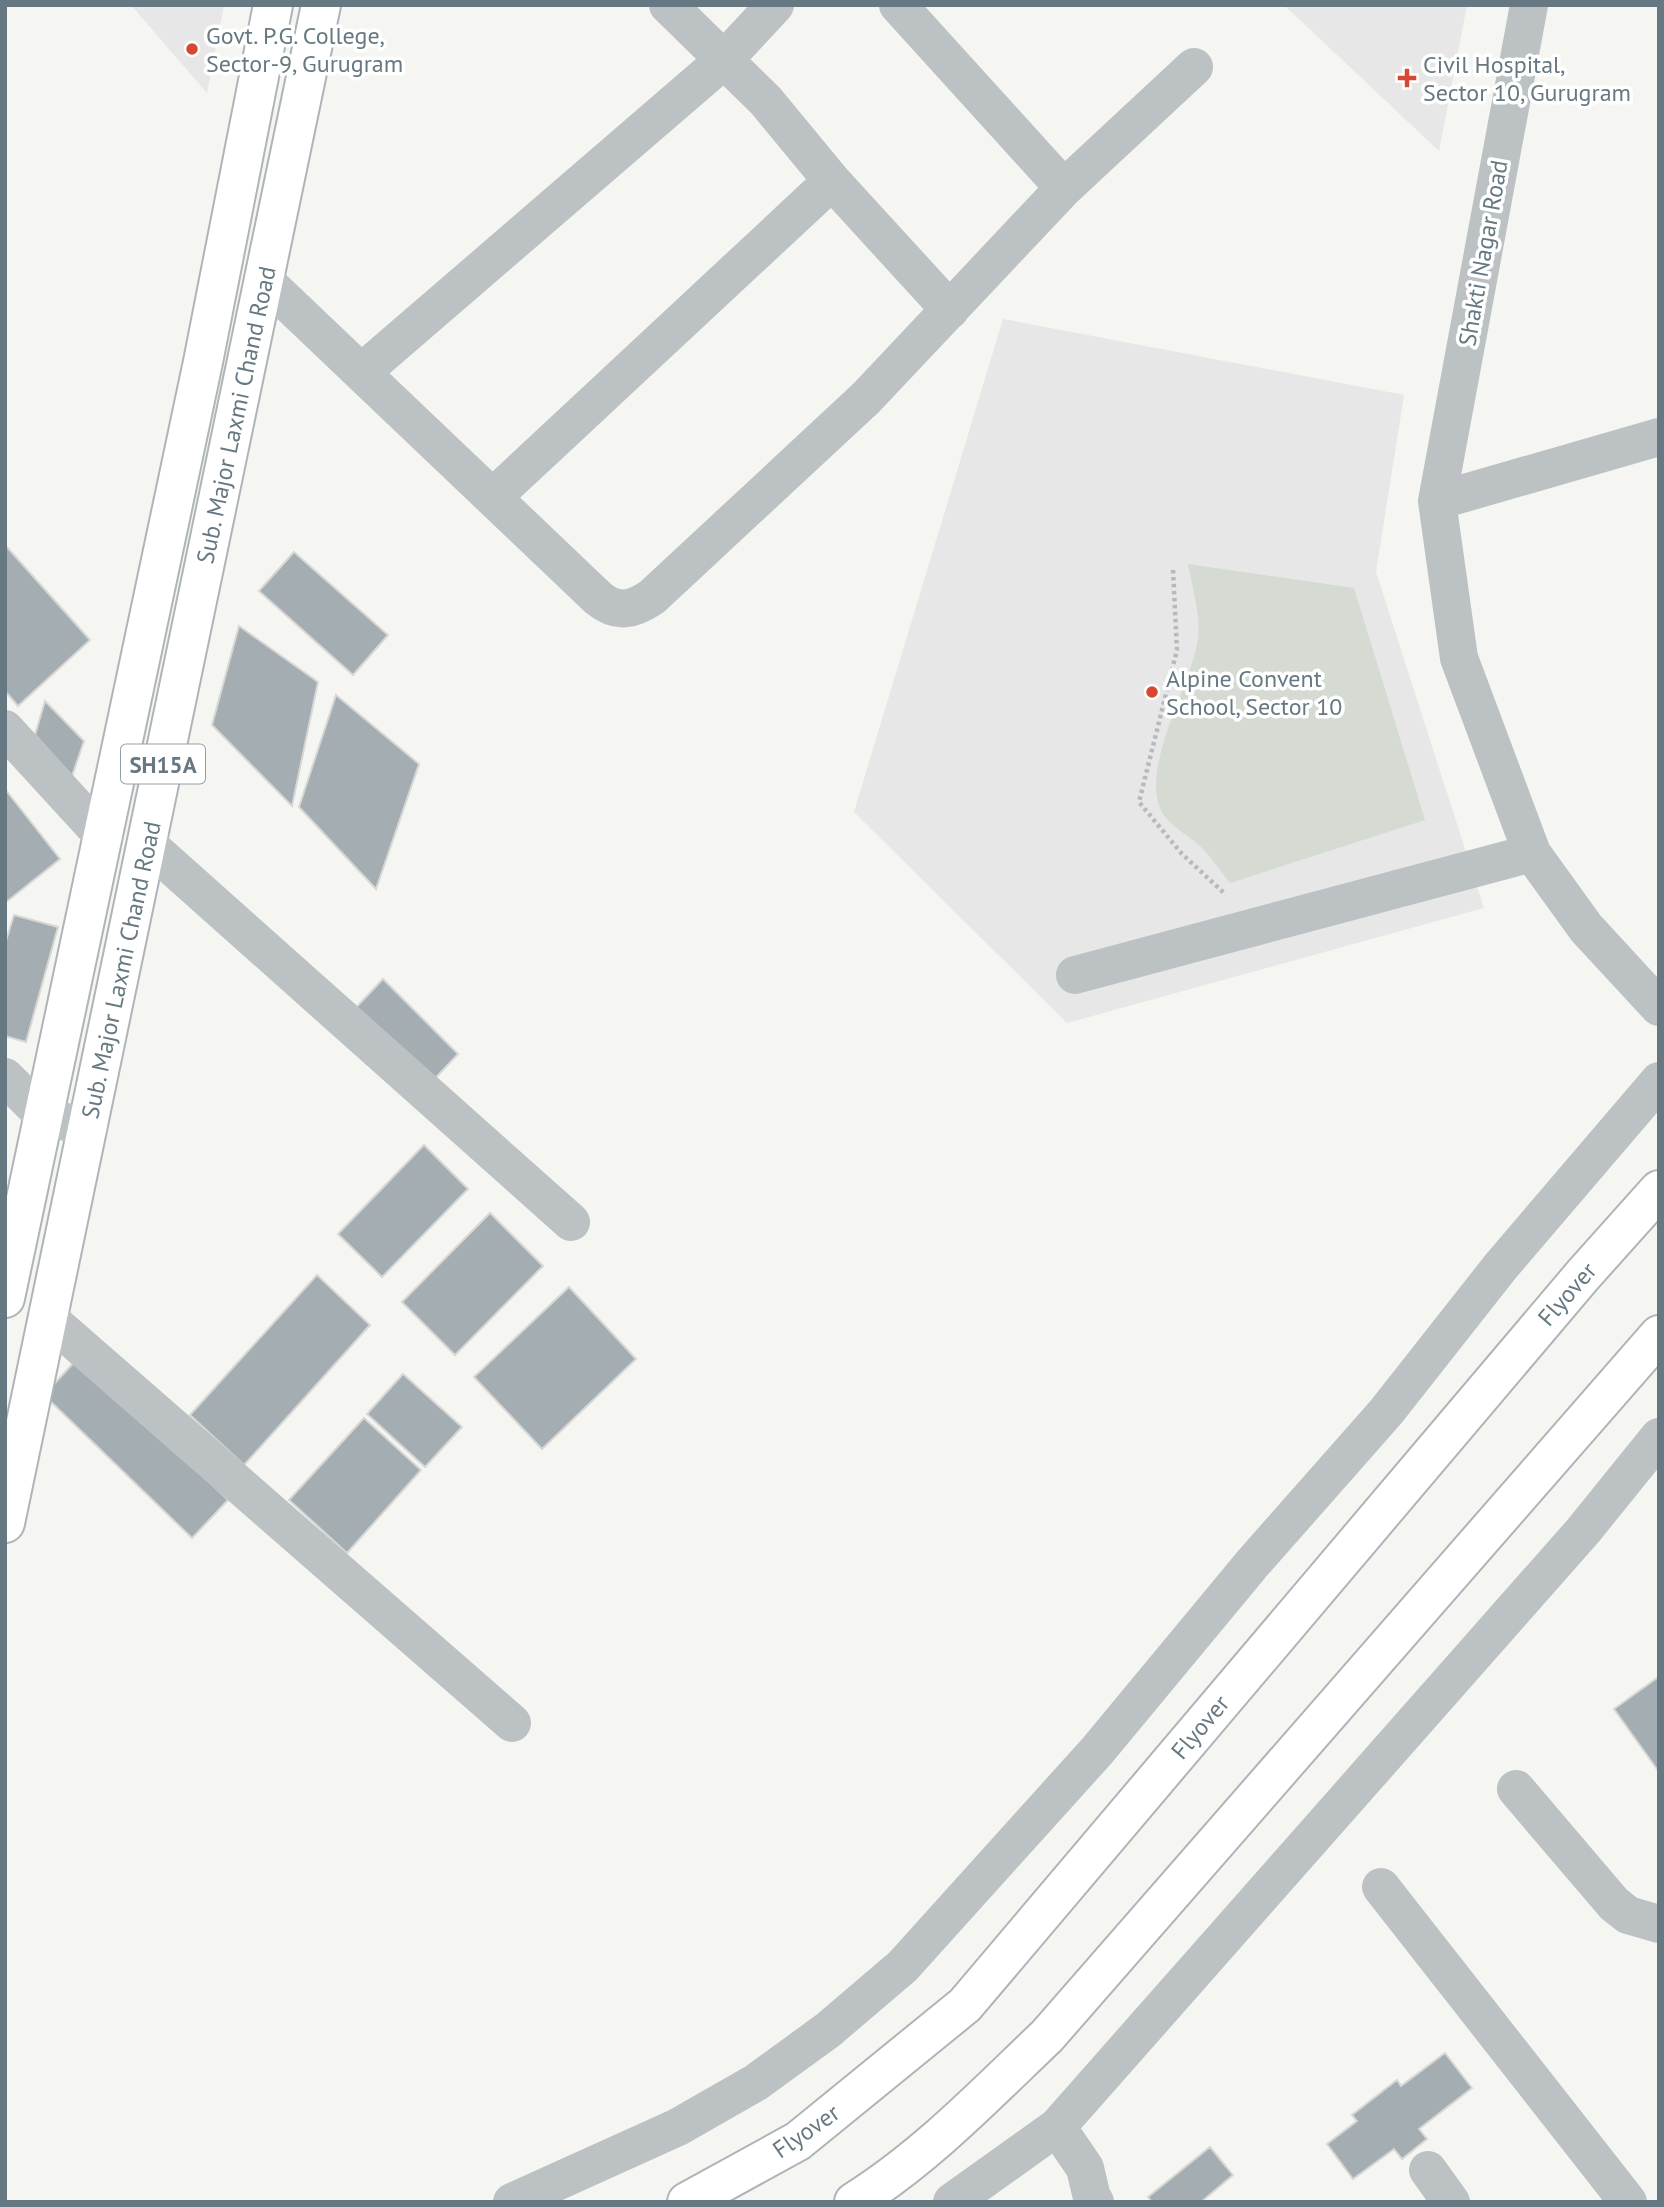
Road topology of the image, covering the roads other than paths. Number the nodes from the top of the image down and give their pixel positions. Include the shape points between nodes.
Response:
1 (273, 5) edge
2 (321, 5) edge
3 (668, 5) edge
4 (775, 5) edge
5 (898, 5) edge
6 (1529, 5) edge
7 (724, 60) junction
8 (1194, 67) dead end
9 (832, 181) junction
10 (1064, 188) junction
11 (264, 281) junction
12 (950, 310) junction
13 (362, 372) junction
14 (1659, 436) edge
15 (493, 497) junction
16 (1437, 501) junction
17 (159, 569) junction
18 (202, 580) junction
19 (5, 729) edge
20 (103, 836) junction
21 (147, 844) junction
22 (1532, 853) junction
23 (1075, 975) dead end
24 (1659, 1007) edge
25 (5, 1077) edge
26 (1659, 1081) edge
27 (44, 1116) junction
28 (88, 1128) junction
29 (1659, 1190) edge
30 (570, 1222) dead end
31 (5, 1298) edge
32 (48, 1318) junction
33 (1659, 1335) edge
34 (1659, 1437) edge
35 (6, 1512) edge
36 (512, 1723) dead end
37 (1516, 1789) dead end
38 (1381, 1887) dead end
39 (1659, 1924) edge
40 (1056, 2127) junction
41 (1428, 2170) dead end
42 (1092, 2200) edge
43 (512, 2202) edge
44 (687, 2202) edge
45 (854, 2202) edge
46 (952, 2202) edge
47 (1451, 2202) edge
48 (1628, 2202) edge

1 - 17 main road, Sub. Major Laxmi Chand Road / SH15A
2 - 11 main road, Sub. Major Laxmi Chand Road / SH15A
3 - 7 street
4 - 7 street
5 - 10 street
6 - 16 street, Shakti Nagar Road
7 - 9 street
7 - 13 street
8 - 10 street
9 - 12 street
9 - 15 street
10 - 12 street
11 - 13 street
11 - 18 main road, Sub. Major Laxmi Chand Road / SH15A
12 - 15 street via 866,398 639,605 625,610 608,607
13 - 15 street
14 - 16 street
16 - 22 street, Shakti Nagar Road via 1459,658
17 - 18 main road
17 - 20 main road, Sub. Major Laxmi Chand Road / SH15A
18 - 21 main road, Sub. Major Laxmi Chand Road / SH15A
19 - 20 street
20 - 27 main road, Sub. Major Laxmi Chand Road / SH15A
21 - 28 main road, Sub. Major Laxmi Chand Road / SH15A
21 - 30 street
22 - 23 street
22 - 24 street, Shakti Nagar Road via 1586,928
25 - 27 street
26 - 43 street via 1501,1266 1386,1412 1096,1752 903,1966 828,2030 755,2083 678,2127
27 - 28 street
27 - 31 main road, Sub. Major Laxmi Chand Road / SH15A
28 - 32 main road, Sub. Major Laxmi Chand Road / SH15A
29 - 44 main road, Flyover via 965,2005 798,2141
32 - 35 main road, Sub. Major Laxmi Chand Road / SH15A
32 - 36 street
33 - 45 main road via 1047,2036 961,2117 885,2182
34 - 40 street via 1583,1531
37 - 39 street via 1614,1904 1628,1916
38 - 48 street
40 - 42 street via 1085,2168
40 - 46 street
41 - 47 street

